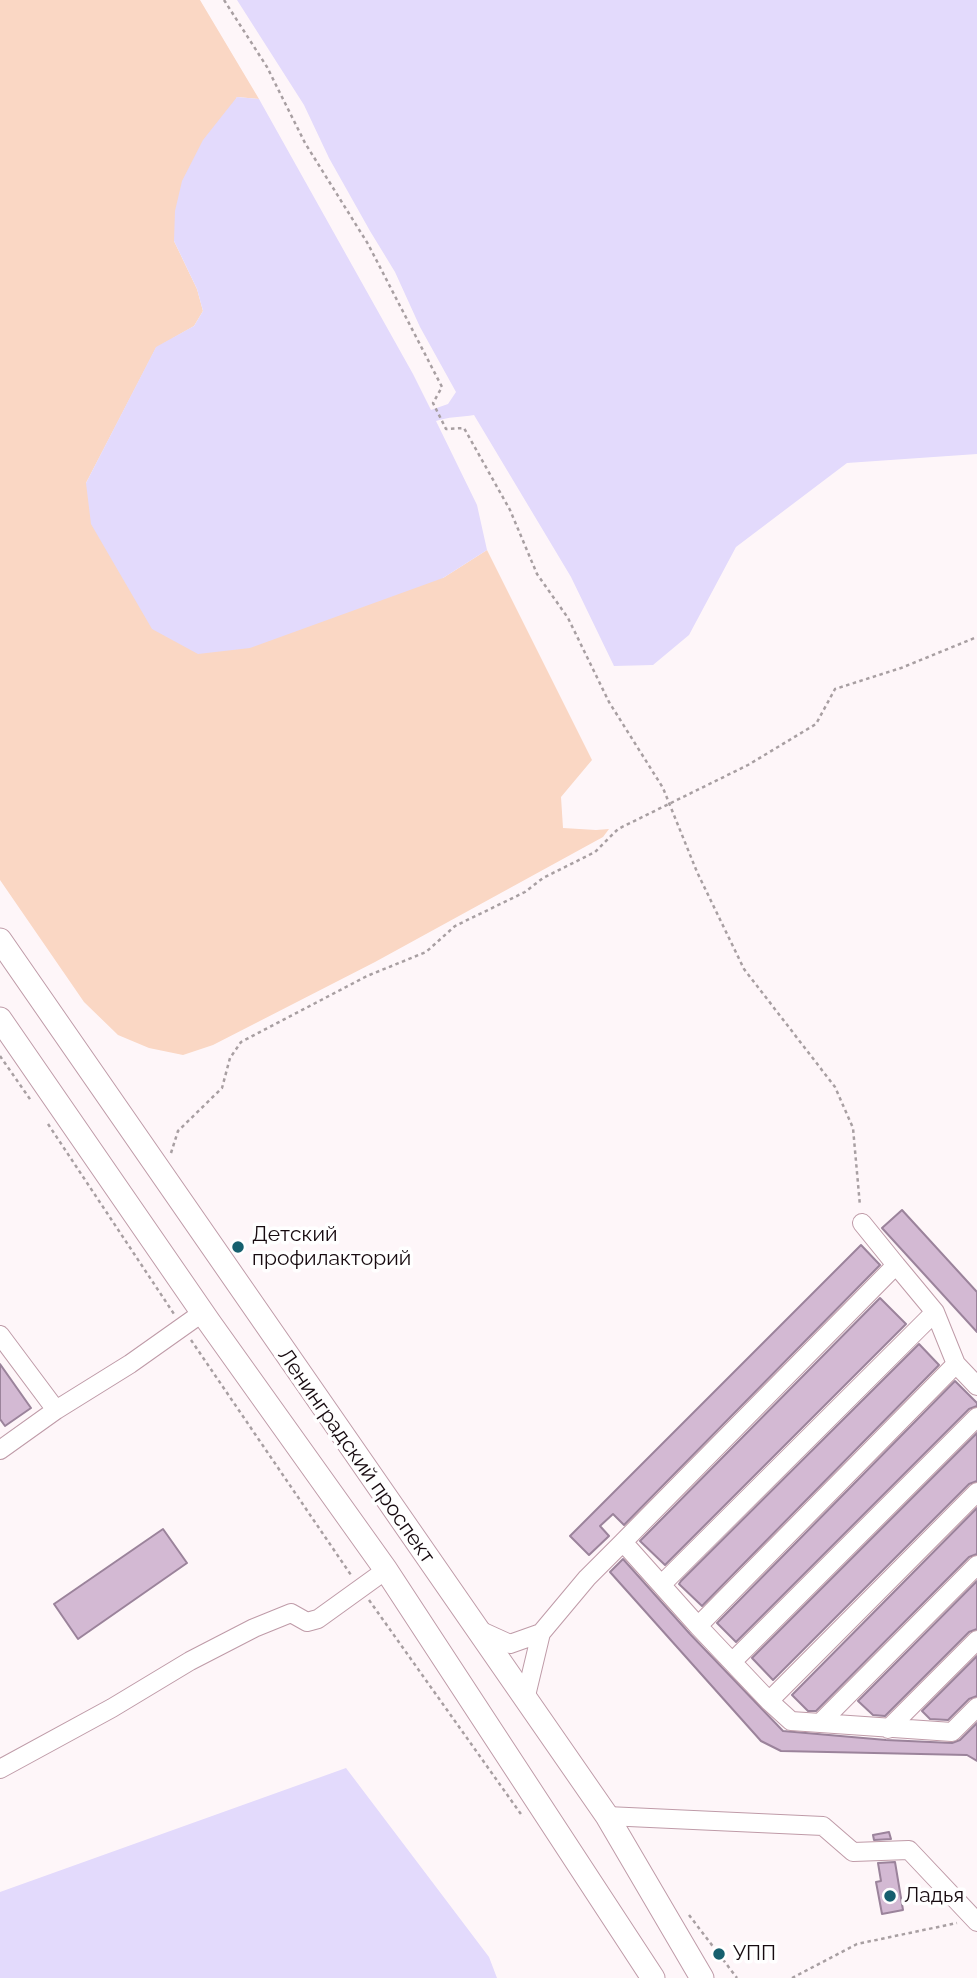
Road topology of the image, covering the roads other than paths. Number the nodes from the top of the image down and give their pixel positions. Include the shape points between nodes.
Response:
1 (0, 940) edge
2 (0, 1019) edge
3 (862, 1223) road end
4 (895, 1265) junction
5 (202, 1312) junction
6 (935, 1312) junction
7 (0, 1335) edge
8 (956, 1364) junction
9 (977, 1386) edge
10 (55, 1410) junction
11 (977, 1417) edge
12 (0, 1450) edge
13 (977, 1492) edge
14 (622, 1542) junction
15 (977, 1565) edge
16 (386, 1570) junction
17 (662, 1584) junction
18 (698, 1626) junction
19 (476, 1629) junction
20 (541, 1633) junction
21 (977, 1640) edge
22 (732, 1662) junction
23 (525, 1700) junction
24 (769, 1701) junction
25 (977, 1707) edge
26 (820, 1723) junction
27 (888, 1729) junction
28 (0, 1769) edge
29 (607, 1816) junction
30 (975, 1921) edge
31 (653, 1978) edge
32 (702, 1978) edge

1 - 19 main road, Ленинградский проспект
2 - 5 main road, Ленинградский проспект
3 - 4 street
4 - 6 street
4 - 14 street
5 - 10 street via 131,1364
5 - 16 main road, Ленинградский проспект
6 - 8 street
6 - 17 street
7 - 10 street
8 - 9 street
8 - 18 street
10 - 12 street
11 - 22 street
13 - 24 street
14 - 17 street
14 - 20 street
15 - 26 street
16 - 28 street via 317,1619 306,1622 291,1613 254,1628
16 - 31 main road, Ленинградский проспект
17 - 18 street
18 - 22 street
19 - 20 street via 510,1644
19 - 23 main road, Ленинградский проспект
20 - 23 street
21 - 27 street
22 - 24 street
23 - 29 main road, Ленинградский проспект
24 - 26 street via 791,1721
25 - 27 street via 952,1732
26 - 27 street
29 - 30 street via 823,1826 853,1852 909,1850
29 - 32 main road, Ленинградский проспект

